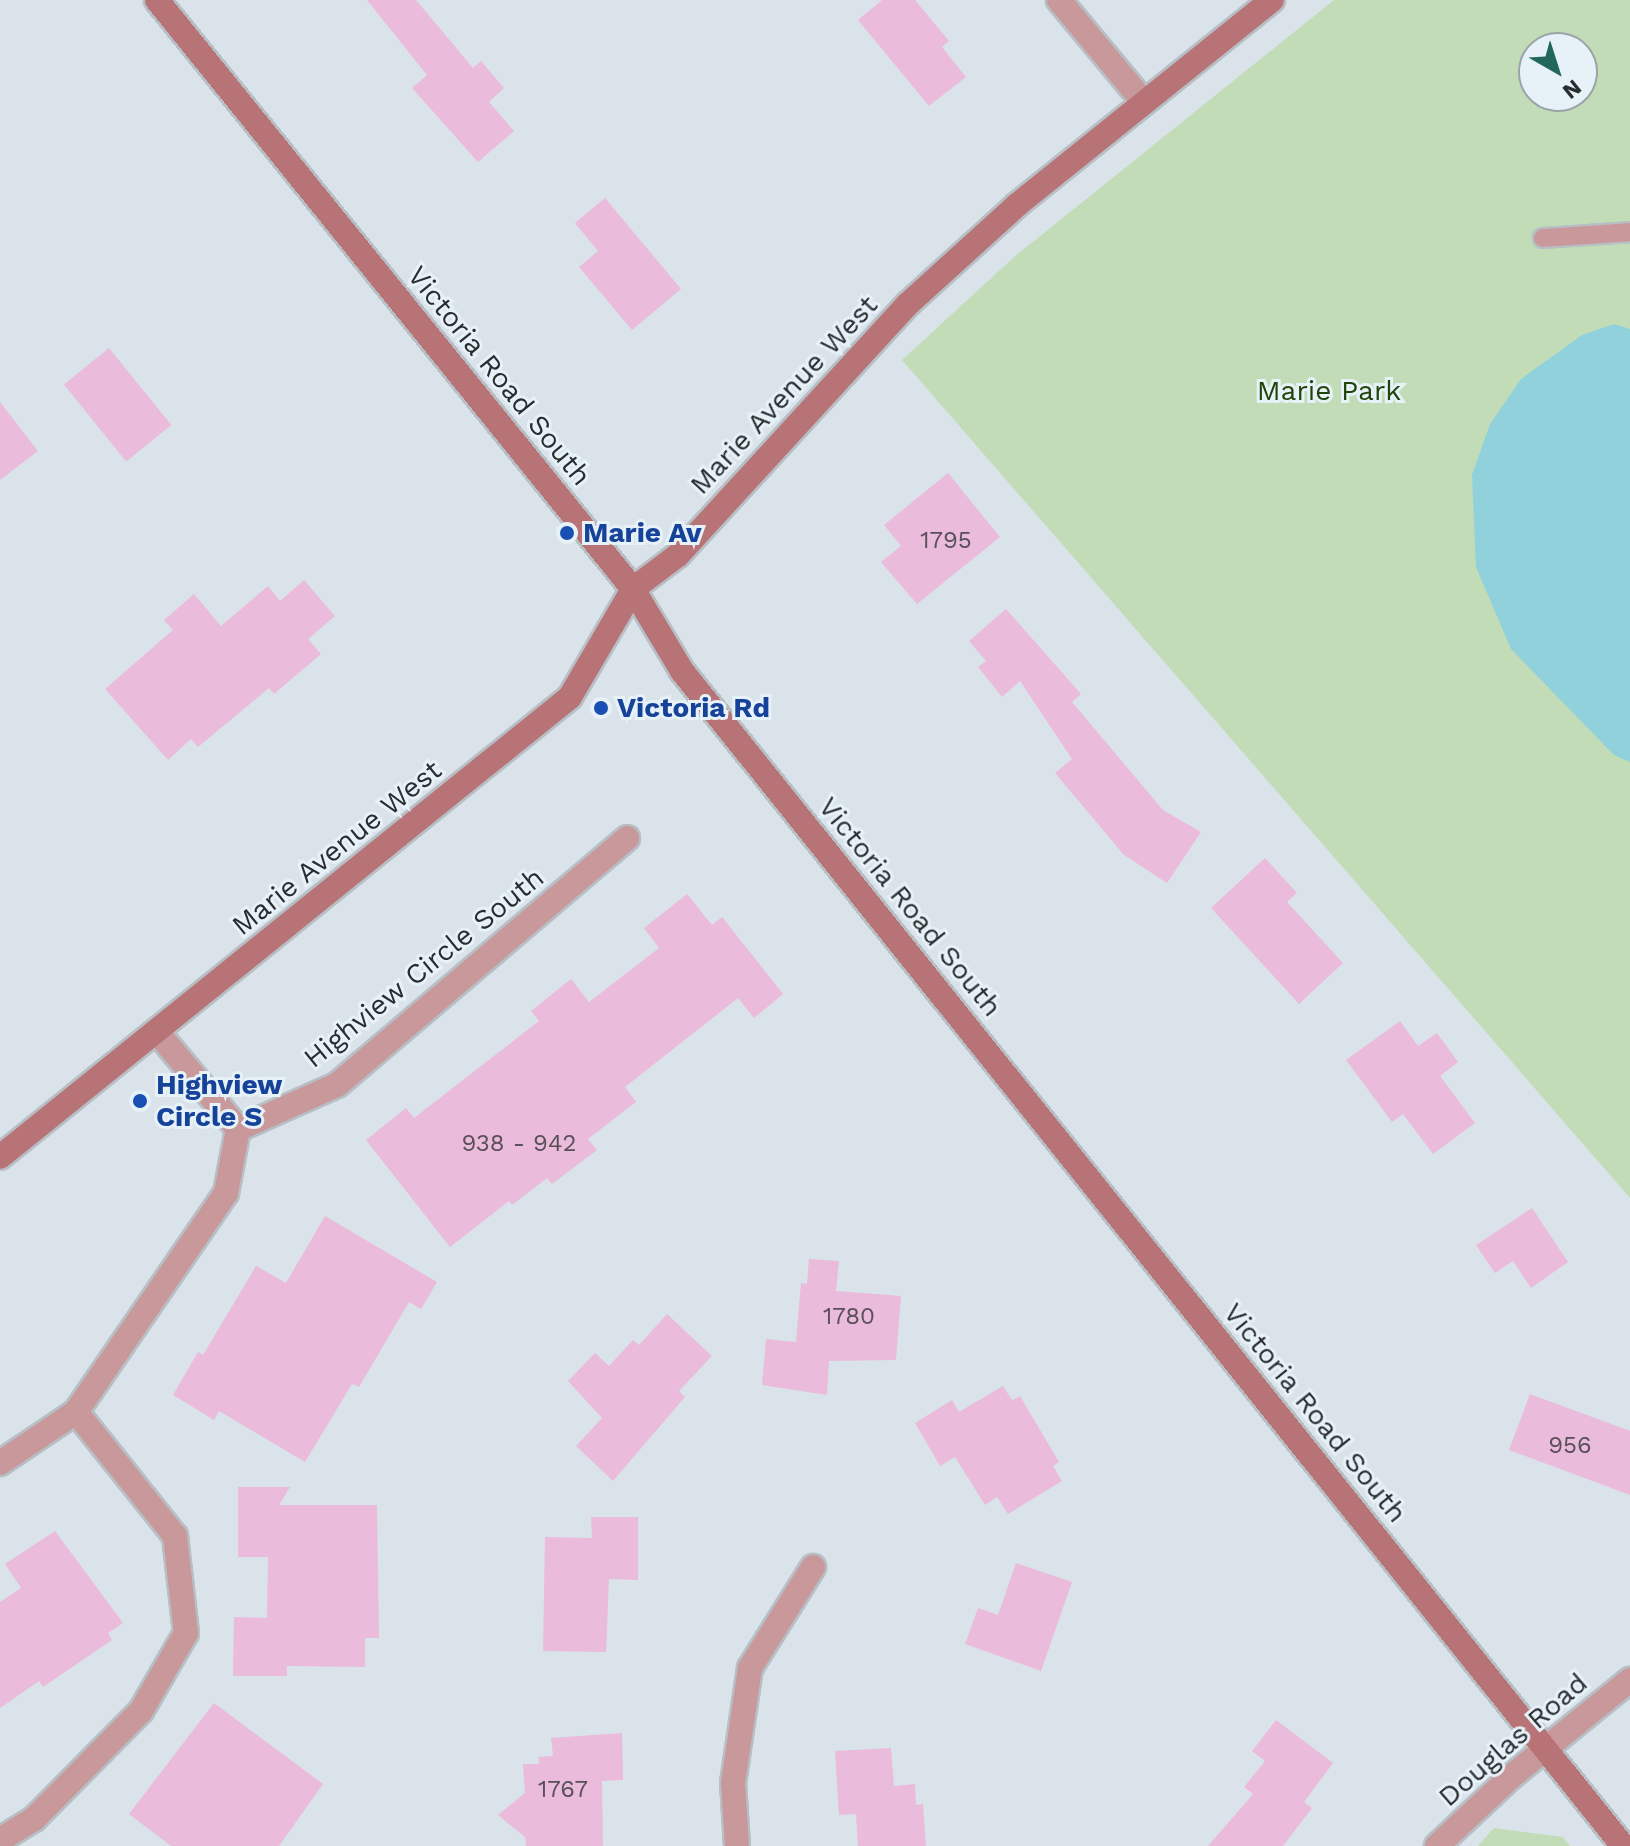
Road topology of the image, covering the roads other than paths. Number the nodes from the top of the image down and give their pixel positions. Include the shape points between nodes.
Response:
1 (157, 0) edge
2 (1059, 0) edge
3 (1272, 0) edge
4 (1143, 101) junction
5 (1630, 232) edge
6 (1543, 238) dead end
7 (633, 589) junction
8 (627, 838) dead end
9 (157, 1032) junction
10 (238, 1129) junction
11 (0, 1157) edge
12 (76, 1412) junction
13 (0, 1463) edge
14 (813, 1567) dead end
15 (1630, 1680) edge
16 (1545, 1749) junction
17 (0, 1840) edge
18 (737, 1846) edge
19 (1437, 1846) edge
20 (1623, 1846) edge

1 - 7 street, Victoria Road South
2 - 4 street
3 - 4 street, Marie Avenue West
4 - 7 street, Marie Avenue West via 908,304 678,555
5 - 6 lane
7 - 9 street, Marie Avenue West via 570,697
7 - 16 street, Victoria Road South via 682,671
8 - 10 street, Highview Circle South via 337,1085
9 - 10 street
9 - 11 street, Marie Avenue West
10 - 12 street via 226,1193
12 - 13 street
12 - 17 street via 175,1536 186,1633 141,1711 34,1819
14 - 18 street via 750,1668 733,1783
15 - 16 street, Douglas Road
16 - 19 street, Douglas Road
16 - 20 street, Victoria Road South

